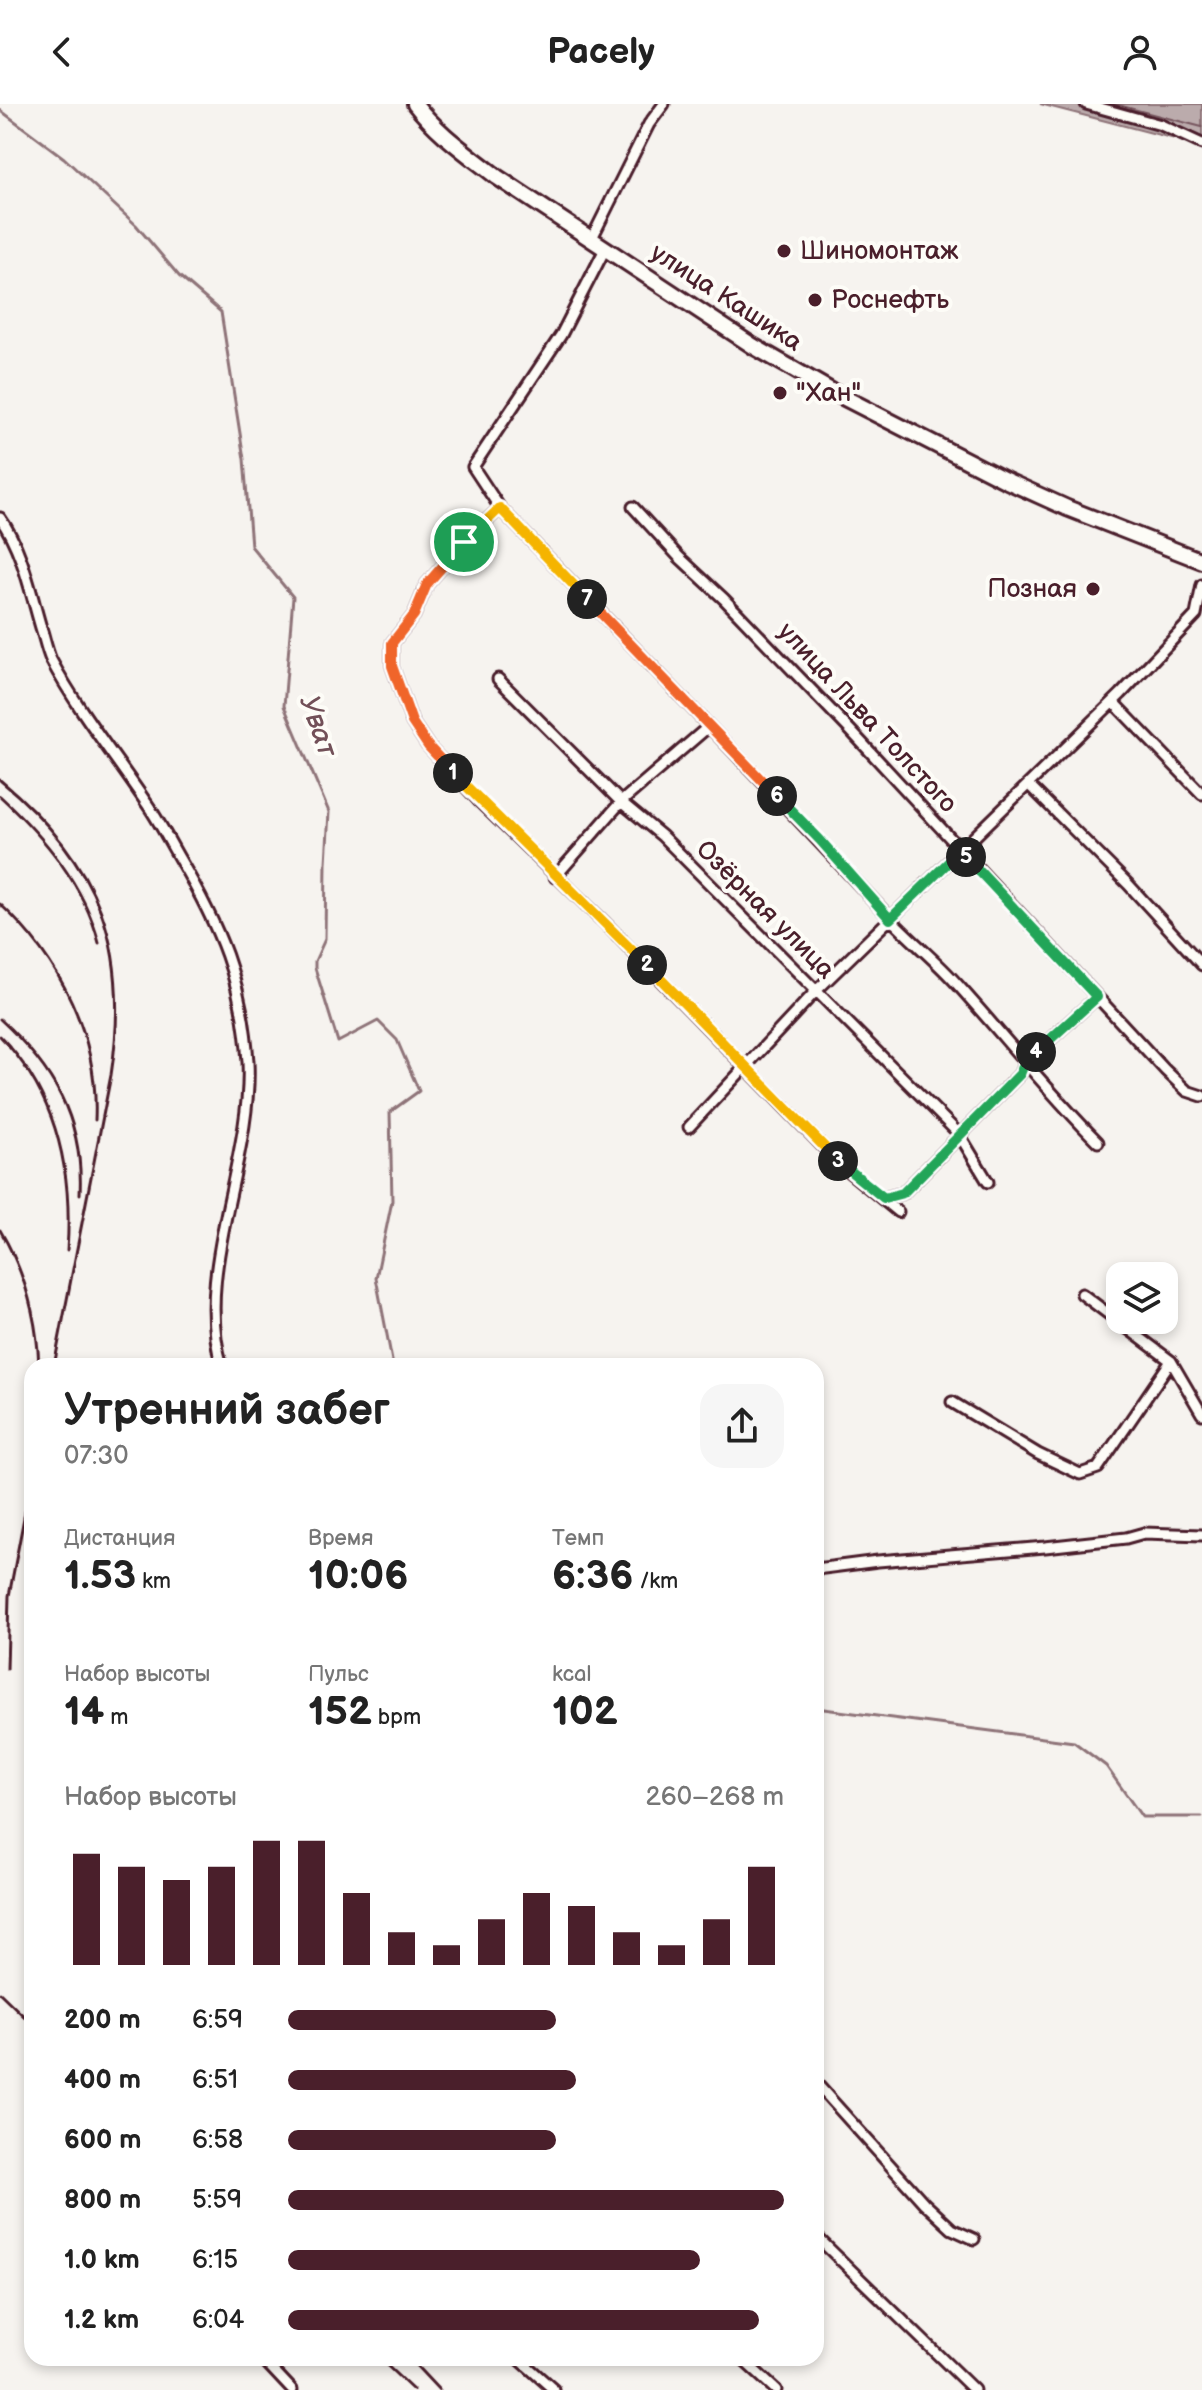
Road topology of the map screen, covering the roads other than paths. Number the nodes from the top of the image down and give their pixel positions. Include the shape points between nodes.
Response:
1 (415, 104) edge
2 (664, 104) edge
3 (1086, 104) edge
4 (1202, 144) edge
5 (591, 240) junction
6 (605, 249) junction
7 (633, 507) dead end
8 (500, 508) junction
9 (0, 518) edge
10 (1200, 556) edge
11 (1202, 585) edge
12 (1199, 618) edge
13 (498, 679) dead end
14 (1113, 702) junction
15 (708, 727) junction
16 (1029, 785) junction
17 (1202, 794) edge
18 (621, 802) junction
19 (960, 851) junction
20 (555, 877) junction
21 (890, 919) junction
22 (1202, 965) edge
23 (815, 992) junction
24 (1097, 997) junction
25 (1025, 1062) junction
26 (746, 1065) junction
27 (1202, 1096) edge
28 (689, 1127) dead end
29 (959, 1134) junction
30 (1098, 1142) dead end
31 (988, 1182) dead end
32 (884, 1198) junction
33 (898, 1212) dead end
34 (1082, 1294) dead end
35 (220, 1358) edge
36 (1171, 1361) junction
37 (952, 1402) dead end
38 (1202, 1414) edge
39 (1202, 1535) edge
40 (824, 1568) edge
41 (824, 2092) edge
42 (974, 2239) dead end
43 (824, 2244) edge
44 (270, 2366) edge
45 (527, 2366) edge
46 (750, 2366) edge
47 (292, 2390) edge
48 (554, 2390) edge
49 (776, 2390) edge
50 (974, 2390) edge

1 - 5 highway, улица Кашика via 458,147
2 - 5 street
3 - 4 street via 1161,125
5 - 6 highway, улица Кашика
6 - 8 street via 561,335 473,467
6 - 10 highway, улица Кашика via 787,367 896,425 1067,508
7 - 19 street, улица Льва Толстого
8 - 15 street
8 - 20 street via 427,584 414,615 392,643 392,666 412,722 428,746
9 - 35 street via 19,556 49,656 147,804 219,931 234,974 248,1065 212,1307
11 - 12 street
12 - 14 street
13 - 18 street, Озёрная улица
14 - 16 street
14 - 17 street
15 - 18 street
15 - 21 street
16 - 19 street
16 - 22 street
18 - 20 street
18 - 23 street, Озёрная улица via 662,836
19 - 21 street
19 - 24 street, улица Льва Толстого
20 - 26 street
21 - 23 street
21 - 25 street via 957,983
23 - 26 street
23 - 29 street, Озёрная улица
24 - 25 street
24 - 27 street, улица Льва Толстого via 1187,1091
25 - 29 street via 1020,1074
25 - 30 street
26 - 28 street
26 - 32 street via 842,1166
29 - 31 street, Озёрная улица
29 - 32 street via 903,1193
32 - 33 street
34 - 36 street
36 - 37 street via 1098,1468 1080,1474
36 - 38 street
39 - 40 street via 1144,1533
41 - 42 street via 924,2203 952,2229
43 - 50 street
44 - 47 street
45 - 48 street
46 - 49 street

